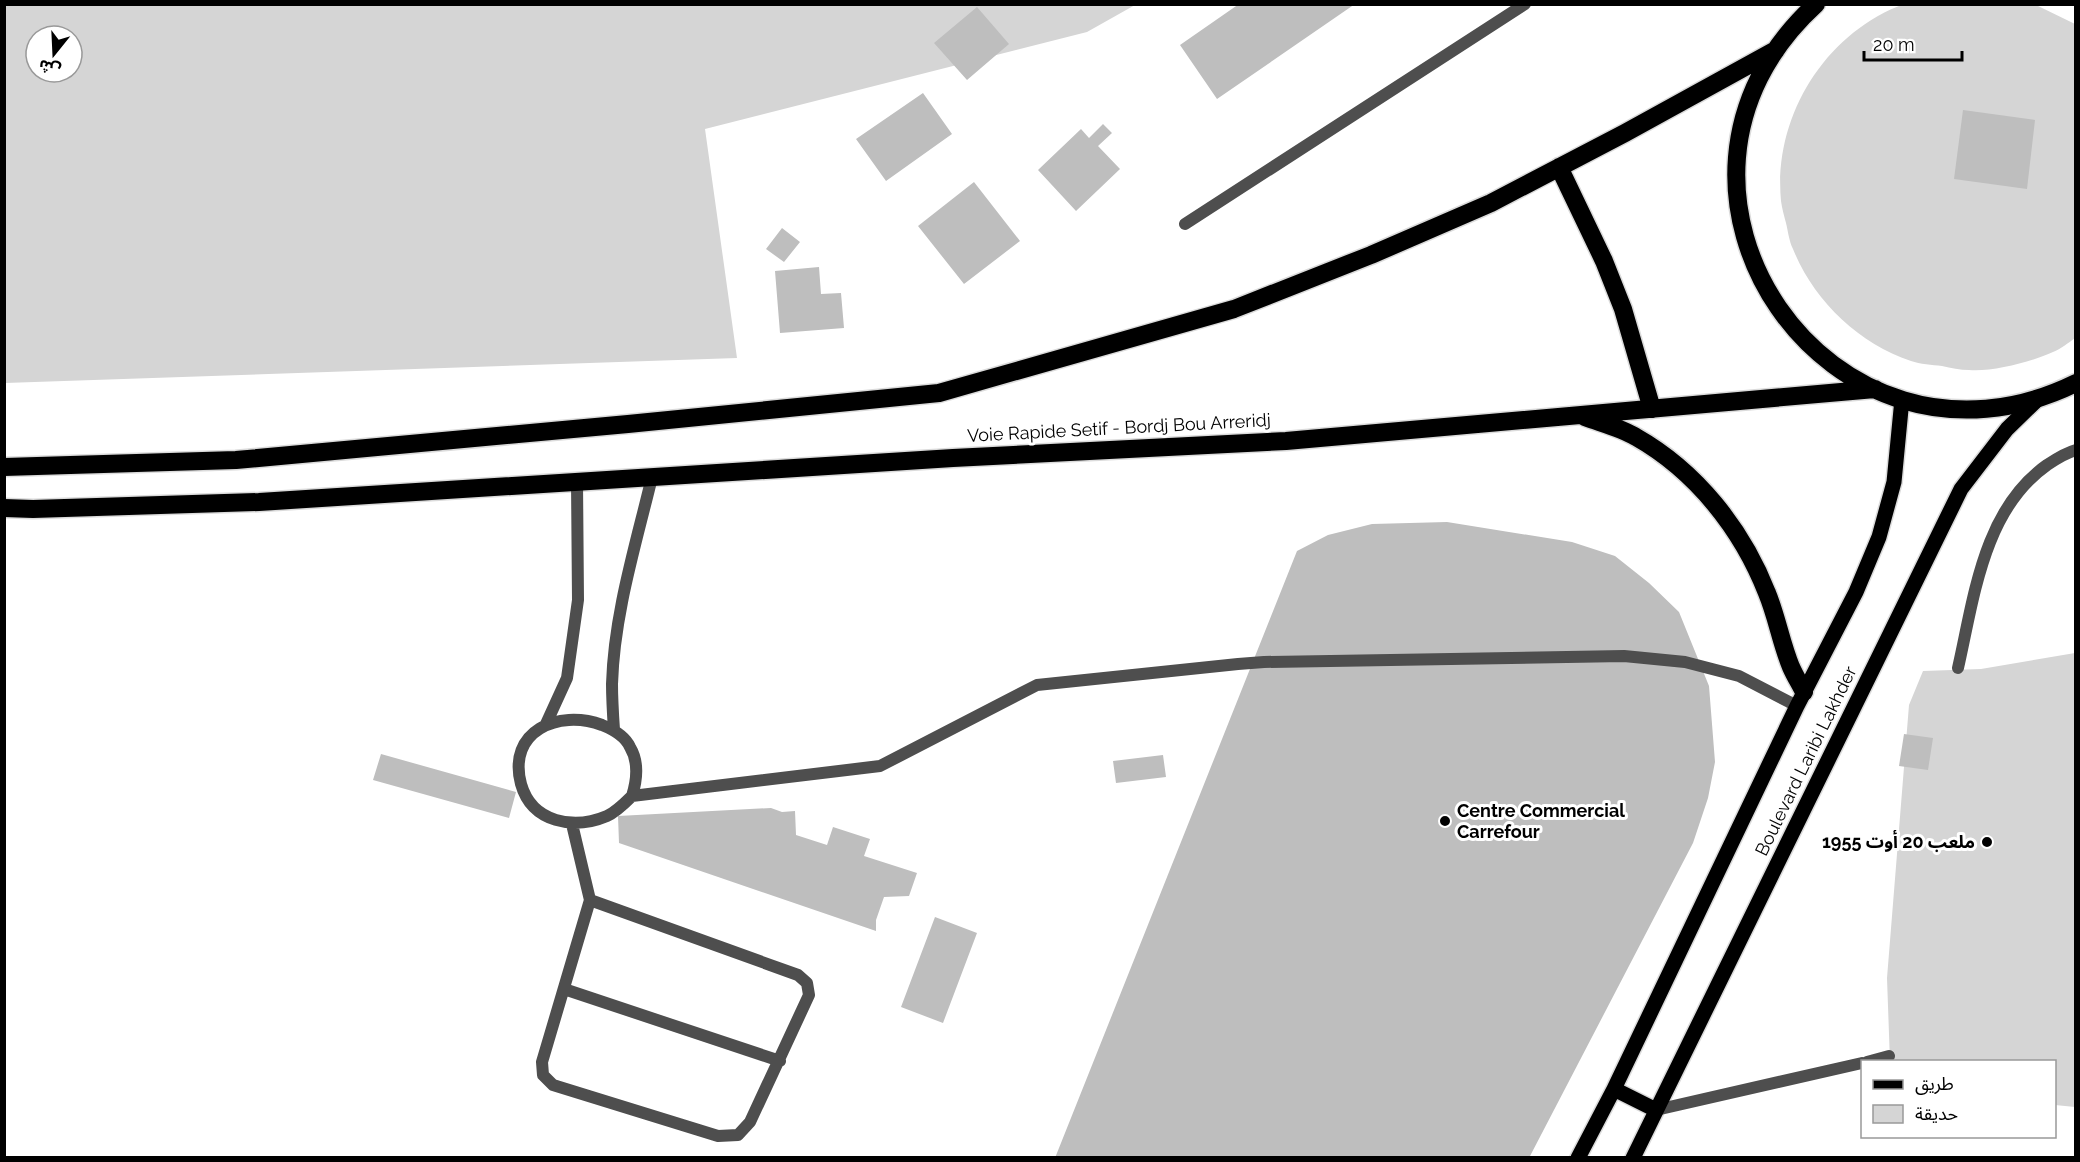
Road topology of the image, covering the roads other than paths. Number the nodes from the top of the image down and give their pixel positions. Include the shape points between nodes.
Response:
1 (1525, 4) edge
2 (1816, 4) edge
3 (1776, 50) junction
4 (1559, 167) junction
5 (1185, 224) dead end
6 (2076, 383) edge
7 (1875, 389) junction
8 (2039, 398) junction
9 (1902, 399) junction
10 (1652, 409) junction
11 (1580, 415) junction
12 (2076, 450) edge
13 (4, 467) edge
14 (652, 477) junction
15 (577, 481) junction
16 (4, 507) edge
17 (1958, 668) dead end
18 (1800, 699) junction
19 (546, 724) junction
20 (614, 730) junction
21 (632, 796) junction
22 (572, 824) junction
23 (590, 900) junction
24 (564, 989) junction
25 (1889, 1056) dead end
26 (1874, 1060) edge
27 (780, 1061) junction
28 (1861, 1063) edge
29 (1614, 1089) junction
30 (1656, 1110) junction
31 (1578, 1158) edge
32 (1634, 1158) edge

1 - 5 street
2 - 3 highway
3 - 4 highway
3 - 7 highway via 1751,98 1739,150 1738,203 1750,256 1774,304 1790,325 1829,362
4 - 10 highway via 1623,309
4 - 13 highway via 1491,203 1234,309 939,393 236,460
6 - 8 highway
7 - 9 highway
7 - 10 highway, Voie Rapide Setif - Bordj Bou Arreridj
8 - 9 highway via 1971,410
8 - 30 main road, Boulevard Laribi Lakhder via 2007,429 1961,489
9 - 18 main road, Boulevard Laribi Lakhder via 1894,482 1879,537 1856,592
10 - 11 highway, Voie Rapide Setif - Bordj Bou Arreridj
11 - 14 highway, Voie Rapide Setif - Bordj Bou Arreridj via 1286,441
11 - 18 highway via 1635,436 1675,464 1735,528 1767,591
12 - 17 street via 2036,473 2000,518 1980,574
14 - 15 highway, Voie Rapide Setif - Bordj Bou Arreridj
14 - 20 street via 619,623 612,683
15 - 16 highway, Voie Rapide Setif - Bordj Bou Arreridj via 259,502
15 - 19 street via 578,600 567,678
18 - 21 street via 1739,676 1685,662 1624,656 1238,664 1037,685 880,766
18 - 29 main road, Boulevard Laribi Lakhder
19 - 20 street via 564,719 589,721
19 - 22 street via 528,737 518,773 524,795 536,810
20 - 21 street via 630,746 636,767
21 - 22 street via 610,815
22 - 23 street
23 - 24 street
23 - 27 street via 798,975 807,983 809,995
24 - 27 street
24 - 27 street via 542,1062 543,1075 553,1084 718,1136 738,1135 750,1122
25 - 26 street
28 - 30 street
29 - 30 main road
29 - 31 main road, Boulevard Laribi Lakhder
30 - 32 main road, Boulevard Laribi Lakhder

